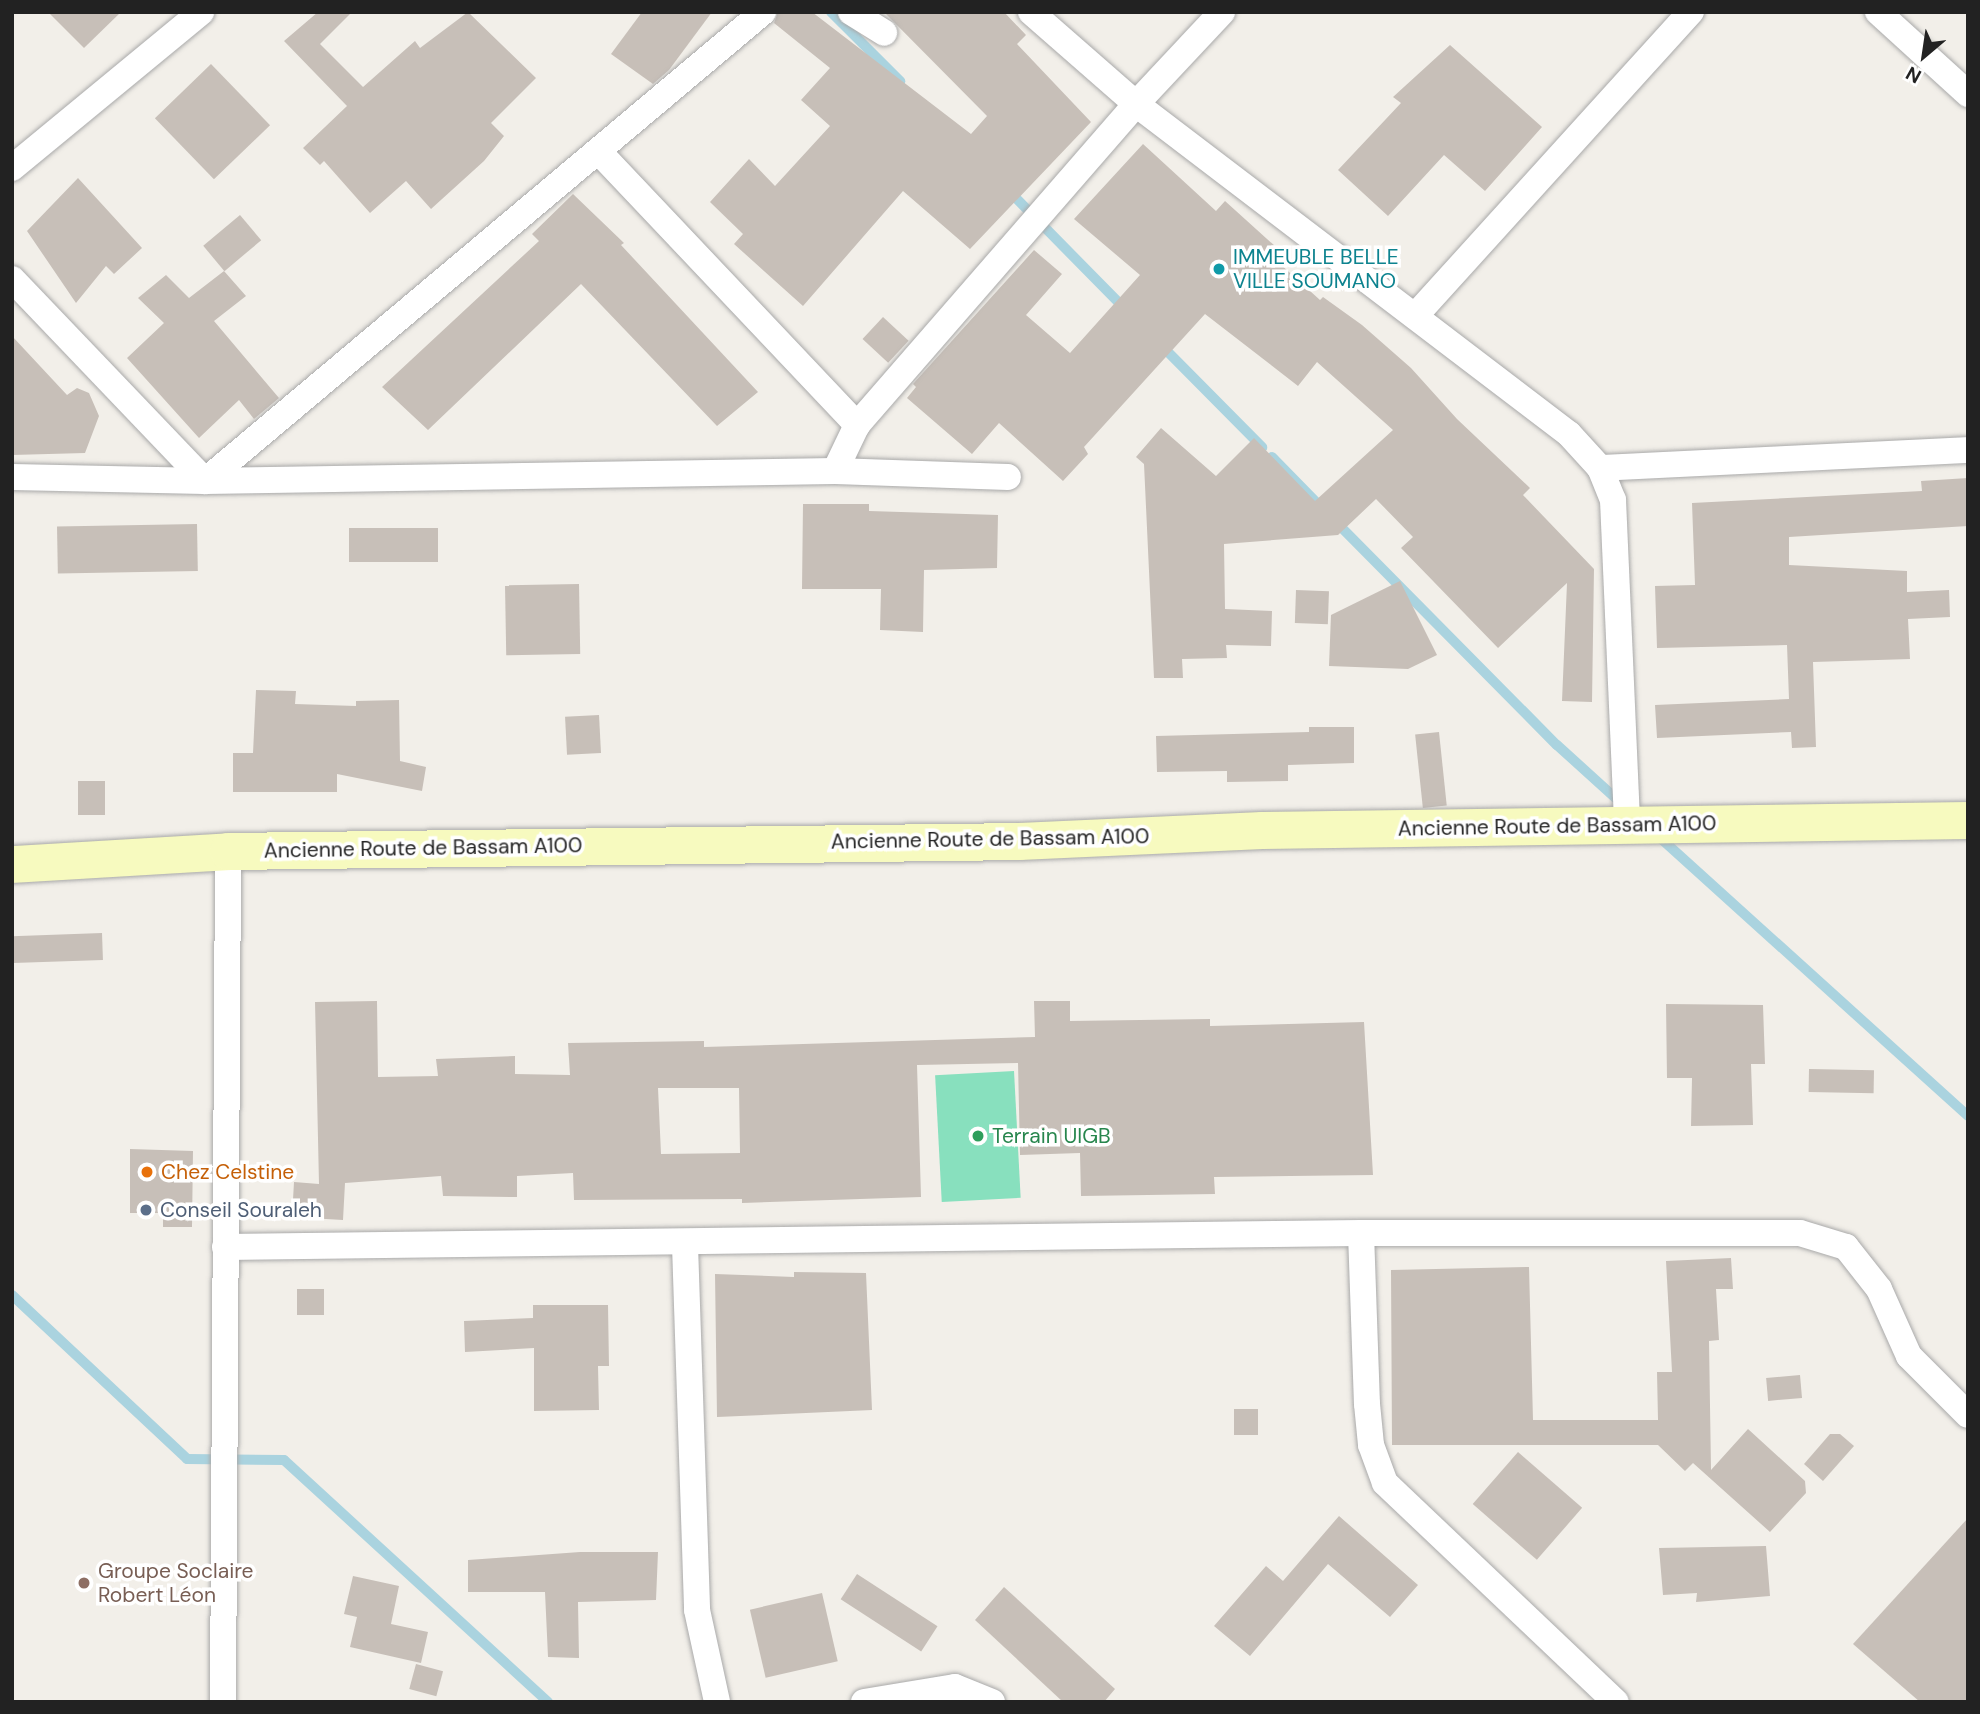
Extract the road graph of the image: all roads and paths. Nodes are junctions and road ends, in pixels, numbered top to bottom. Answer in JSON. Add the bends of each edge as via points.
{"nodes":[{"id":1,"x":201,"y":12,"type":"edge"},
{"id":2,"x":763,"y":12,"type":"edge"},
{"id":3,"x":852,"y":12,"type":"edge"},
{"id":4,"x":1031,"y":12,"type":"edge"},
{"id":5,"x":1222,"y":12,"type":"edge"},
{"id":6,"x":1691,"y":12,"type":"edge"},
{"id":7,"x":1878,"y":12,"type":"edge"},
{"id":8,"x":884,"y":33,"type":"dead end"},
{"id":9,"x":1968,"y":94,"type":"edge"},
{"id":10,"x":1136,"y":104,"type":"junction"},
{"id":11,"x":599,"y":152,"type":"junction"},
{"id":12,"x":12,"y":168,"type":"edge"},
{"id":13,"x":12,"y":279,"type":"edge"},
{"id":14,"x":1415,"y":316,"type":"junction"},
{"id":15,"x":857,"y":425,"type":"junction"},
{"id":16,"x":1968,"y":450,"type":"edge"},
{"id":17,"x":1600,"y":468,"type":"junction"},
{"id":18,"x":835,"y":471,"type":"junction"},
{"id":19,"x":12,"y":477,"type":"edge"},
{"id":20,"x":1008,"y":477,"type":"dead end"},
{"id":21,"x":205,"y":481,"type":"junction"},
{"id":22,"x":1968,"y":820,"type":"edge"},
{"id":23,"x":1627,"y":825,"type":"junction"},
{"id":24,"x":228,"y":851,"type":"junction"},
{"id":25,"x":12,"y":864,"type":"edge"},
{"id":26,"x":1361,"y":1233,"type":"junction"},
{"id":27,"x":684,"y":1245,"type":"junction"},
{"id":28,"x":225,"y":1247,"type":"junction"},
{"id":29,"x":1968,"y":1415,"type":"edge"},
{"id":30,"x":223,"y":1702,"type":"edge"},
{"id":31,"x":717,"y":1702,"type":"edge"},
{"id":32,"x":864,"y":1702,"type":"edge"},
{"id":33,"x":992,"y":1702,"type":"edge"},
{"id":34,"x":1616,"y":1702,"type":"edge"}],
"edges":[{"from":1,"to":12,"type":"street"},
{"from":2,"to":11,"type":"street"},
{"from":3,"to":8,"type":"street"},
{"from":4,"to":10,"type":"street"},
{"from":5,"to":10,"type":"street"},
{"from":6,"to":14,"type":"street"},
{"from":7,"to":9,"type":"street"},
{"from":10,"to":14,"type":"street"},
{"from":10,"to":15,"type":"street"},
{"from":11,"to":15,"type":"street"},
{"from":11,"to":21,"type":"street"},
{"from":13,"to":21,"type":"street"},
{"from":14,"to":17,"type":"street","via":[[1569,434]]},
{"from":15,"to":18,"type":"street"},
{"from":16,"to":17,"type":"street"},
{"from":17,"to":23,"type":"street","via":[[1613,500]]},
{"from":18,"to":20,"type":"street"},
{"from":18,"to":21,"type":"street"},
{"from":19,"to":21,"type":"street"},
{"from":22,"to":23,"type":"main road","name":"Ancienne Route de Bassam A100"},
{"from":23,"to":24,"type":"main road","name":"Ancienne Route de Bassam A100","via":[[1262,830],[1019,841]]},
{"from":24,"to":25,"type":"main road","name":"Ancienne Route de Bassam A100"},
{"from":24,"to":28,"type":"street"},
{"from":26,"to":27,"type":"street"},
{"from":26,"to":29,"type":"street","via":[[1800,1233],[1834,1243],[1846,1247],[1879,1289],[1909,1356]]},
{"from":26,"to":34,"type":"street","via":[[1367,1404],[1371,1445],[1385,1483]]},
{"from":27,"to":28,"type":"street"},
{"from":27,"to":31,"type":"street","via":[[697,1610]]},
{"from":28,"to":30,"type":"street"},
{"from":32,"to":33,"type":"street","via":[[955,1687]]}]}
